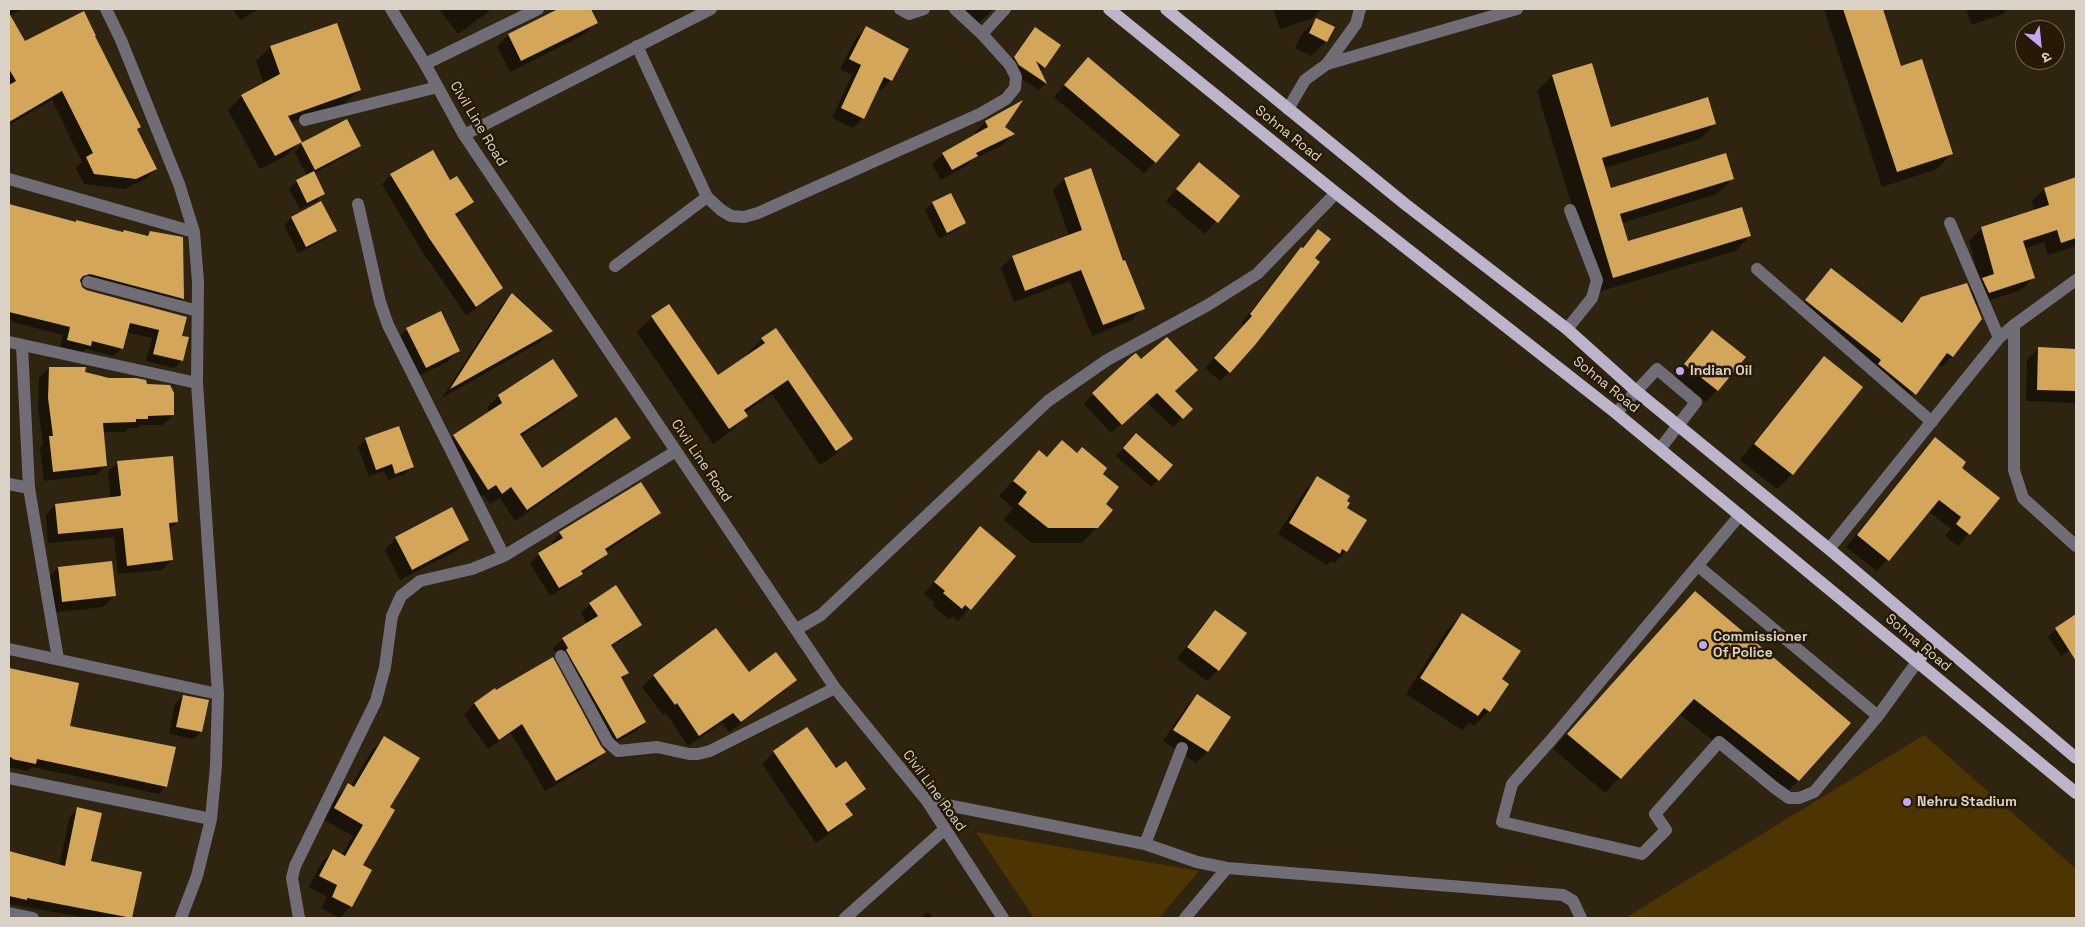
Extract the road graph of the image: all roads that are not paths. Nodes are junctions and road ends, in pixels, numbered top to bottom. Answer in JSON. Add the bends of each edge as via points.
{"nodes":[{"id":1,"x":106,"y":9,"type":"edge"},
{"id":2,"x":391,"y":9,"type":"edge"},
{"id":3,"x":538,"y":9,"type":"edge"},
{"id":4,"x":711,"y":9,"type":"edge"},
{"id":5,"x":900,"y":9,"type":"edge"},
{"id":6,"x":924,"y":9,"type":"edge"},
{"id":7,"x":955,"y":9,"type":"edge"},
{"id":8,"x":1005,"y":9,"type":"edge"},
{"id":9,"x":1109,"y":9,"type":"edge"},
{"id":10,"x":1166,"y":9,"type":"edge"},
{"id":11,"x":1360,"y":9,"type":"edge"},
{"id":12,"x":1517,"y":9,"type":"edge"},
{"id":13,"x":982,"y":34,"type":"junction"},
{"id":14,"x":637,"y":46,"type":"junction"},
{"id":15,"x":425,"y":64,"type":"junction"},
{"id":16,"x":1327,"y":64,"type":"junction"},
{"id":17,"x":438,"y":87,"type":"junction"},
{"id":18,"x":1288,"y":109,"type":"junction"},
{"id":19,"x":305,"y":120,"type":"dead end"},
{"id":20,"x":464,"y":135,"type":"junction"},
{"id":21,"x":9,"y":179,"type":"edge"},
{"id":22,"x":1336,"y":193,"type":"junction"},
{"id":23,"x":707,"y":197,"type":"junction"},
{"id":24,"x":358,"y":204,"type":"dead end"},
{"id":25,"x":1570,"y":210,"type":"dead end"},
{"id":26,"x":1950,"y":223,"type":"dead end"},
{"id":27,"x":194,"y":232,"type":"junction"},
{"id":28,"x":615,"y":266,"type":"dead end"},
{"id":29,"x":1758,"y":270,"type":"dead end"},
{"id":30,"x":2076,"y":280,"type":"edge"},
{"id":31,"x":88,"y":282,"type":"dead end"},
{"id":32,"x":198,"y":311,"type":"junction"},
{"id":33,"x":2014,"y":325,"type":"junction"},
{"id":34,"x":1567,"y":329,"type":"junction"},
{"id":35,"x":1999,"y":338,"type":"junction"},
{"id":36,"x":9,"y":342,"type":"edge"},
{"id":37,"x":22,"y":346,"type":"junction"},
{"id":38,"x":197,"y":383,"type":"junction"},
{"id":39,"x":1636,"y":391,"type":"junction"},
{"id":40,"x":1616,"y":413,"type":"junction"},
{"id":41,"x":1932,"y":422,"type":"junction"},
{"id":42,"x":1679,"y":426,"type":"junction"},
{"id":43,"x":1660,"y":449,"type":"junction"},
{"id":44,"x":676,"y":451,"type":"junction"},
{"id":45,"x":9,"y":484,"type":"edge"},
{"id":46,"x":29,"y":488,"type":"junction"},
{"id":47,"x":1740,"y":515,"type":"junction"},
{"id":48,"x":2076,"y":546,"type":"edge"},
{"id":49,"x":1829,"y":549,"type":"junction"},
{"id":50,"x":504,"y":556,"type":"junction"},
{"id":51,"x":1698,"y":566,"type":"junction"},
{"id":52,"x":797,"y":629,"type":"junction"},
{"id":53,"x":1935,"y":639,"type":"junction"},
{"id":54,"x":9,"y":649,"type":"edge"},
{"id":55,"x":561,"y":656,"type":"dead end"},
{"id":56,"x":58,"y":659,"type":"junction"},
{"id":57,"x":1917,"y":662,"type":"junction"},
{"id":58,"x":835,"y":688,"type":"junction"},
{"id":59,"x":218,"y":694,"type":"junction"},
{"id":60,"x":1878,"y":716,"type":"junction"},
{"id":61,"x":1182,"y":748,"type":"dead end"},
{"id":62,"x":2076,"y":758,"type":"edge"},
{"id":63,"x":9,"y":778,"type":"edge"},
{"id":64,"x":2076,"y":793,"type":"edge"},
{"id":65,"x":927,"y":801,"type":"junction"},
{"id":66,"x":211,"y":819,"type":"junction"},
{"id":67,"x":945,"y":829,"type":"junction"},
{"id":68,"x":1145,"y":844,"type":"junction"},
{"id":69,"x":1227,"y":868,"type":"junction"},
{"id":70,"x":9,"y":913,"type":"edge"},
{"id":71,"x":33,"y":918,"type":"edge"},
{"id":72,"x":181,"y":918,"type":"edge"},
{"id":73,"x":299,"y":918,"type":"edge"},
{"id":74,"x":845,"y":918,"type":"edge"},
{"id":75,"x":1003,"y":918,"type":"edge"},
{"id":76,"x":1185,"y":918,"type":"edge"},
{"id":77,"x":1581,"y":918,"type":"edge"}],
"edges":[{"from":1,"to":27,"type":"street","via":[[122,40],[180,184]]},
{"from":2,"to":15,"type":"street","name":"Civil Line Road"},
{"from":3,"to":15,"type":"street"},
{"from":4,"to":14,"type":"street"},
{"from":5,"to":6,"type":"street","via":[[909,14]]},
{"from":7,"to":13,"type":"street"},
{"from":8,"to":13,"type":"street"},
{"from":9,"to":22,"type":"main road","name":"Sohna Road"},
{"from":10,"to":18,"type":"main road","name":"Sohna Road"},
{"from":11,"to":16,"type":"street","via":[[1356,24]]},
{"from":12,"to":16,"type":"street"},
{"from":13,"to":23,"type":"street","via":[[1016,77],[1015,88],[1006,99],[980,114],[758,213],[731,216]]},
{"from":14,"to":20,"type":"street"},
{"from":14,"to":23,"type":"street"},
{"from":15,"to":17,"type":"street","name":"Civil Line Road"},
{"from":16,"to":18,"type":"street","via":[[1305,80]]},
{"from":17,"to":19,"type":"street"},
{"from":17,"to":20,"type":"street","name":"Civil Line Road"},
{"from":18,"to":34,"type":"main road","name":"Sohna Road","via":[[1404,204]]},
{"from":20,"to":44,"type":"street","name":"Civil Line Road"},
{"from":21,"to":27,"type":"street"},
{"from":22,"to":40,"type":"main road","name":"Sohna Road"},
{"from":22,"to":52,"type":"street","via":[[1257,274],[1208,305],[1107,360],[1048,401],[821,615]]},
{"from":23,"to":28,"type":"street"},
{"from":24,"to":50,"type":"street","via":[[388,325]]},
{"from":25,"to":34,"type":"street","via":[[1597,280],[1592,298]]},
{"from":26,"to":35,"type":"street"},
{"from":27,"to":32,"type":"street"},
{"from":29,"to":41,"type":"street"},
{"from":30,"to":33,"type":"street"},
{"from":31,"to":32,"type":"street"},
{"from":32,"to":38,"type":"street"},
{"from":33,"to":35,"type":"street"},
{"from":33,"to":48,"type":"street","via":[[2014,470],[2023,498]]},
{"from":34,"to":39,"type":"main road","name":"Sohna Road"},
{"from":35,"to":41,"type":"street"},
{"from":36,"to":37,"type":"street"},
{"from":37,"to":38,"type":"street"},
{"from":37,"to":46,"type":"street"},
{"from":38,"to":59,"type":"street"},
{"from":39,"to":40,"type":"street"},
{"from":39,"to":42,"type":"main road","name":"Sohna Road"},
{"from":39,"to":42,"type":"street","via":[[1657,369],[1696,402]]},
{"from":40,"to":43,"type":"main road","name":"Sohna Road"},
{"from":41,"to":49,"type":"street"},
{"from":42,"to":43,"type":"street"},
{"from":42,"to":49,"type":"main road","name":"Sohna Road"},
{"from":43,"to":47,"type":"main road","name":"Sohna Road"},
{"from":44,"to":50,"type":"street"},
{"from":44,"to":52,"type":"street","name":"Civil Line Road"},
{"from":45,"to":46,"type":"street"},
{"from":46,"to":56,"type":"street"},
{"from":47,"to":51,"type":"street"},
{"from":47,"to":57,"type":"main road","name":"Sohna Road"},
{"from":49,"to":53,"type":"main road","name":"Sohna Road"},
{"from":50,"to":73,"type":"street","via":[[472,569],[420,581],[401,596],[392,616],[385,668],[376,701],[294,866],[292,878]]},
{"from":51,"to":60,"type":"street"},
{"from":51,"to":60,"type":"street","via":[[1512,784],[1502,822],[1642,854],[1666,830],[1655,814],[1719,742],[1789,798],[1799,798],[1814,792]]},
{"from":52,"to":58,"type":"street","name":"Civil Line Road"},
{"from":53,"to":57,"type":"main road"},
{"from":53,"to":62,"type":"main road","name":"Sohna Road"},
{"from":54,"to":56,"type":"street"},
{"from":55,"to":58,"type":"street","via":[[608,742],[618,752],[657,747],[688,754],[710,751]]},
{"from":56,"to":59,"type":"street"},
{"from":57,"to":60,"type":"street"},
{"from":57,"to":64,"type":"main road","name":"Sohna Road"},
{"from":58,"to":65,"type":"street","name":"Civil Line Road"},
{"from":59,"to":66,"type":"street"},
{"from":61,"to":68,"type":"street"},
{"from":63,"to":66,"type":"street"},
{"from":65,"to":67,"type":"street","name":"Civil Line Road"},
{"from":65,"to":68,"type":"street"},
{"from":66,"to":72,"type":"street","via":[[197,876]]},
{"from":67,"to":74,"type":"street"},
{"from":67,"to":75,"type":"street","name":"Civil Line Road"},
{"from":68,"to":69,"type":"street"},
{"from":69,"to":76,"type":"street"},
{"from":69,"to":77,"type":"street","via":[[1563,895],[1573,901]]},
{"from":70,"to":71,"type":"street"}]}
